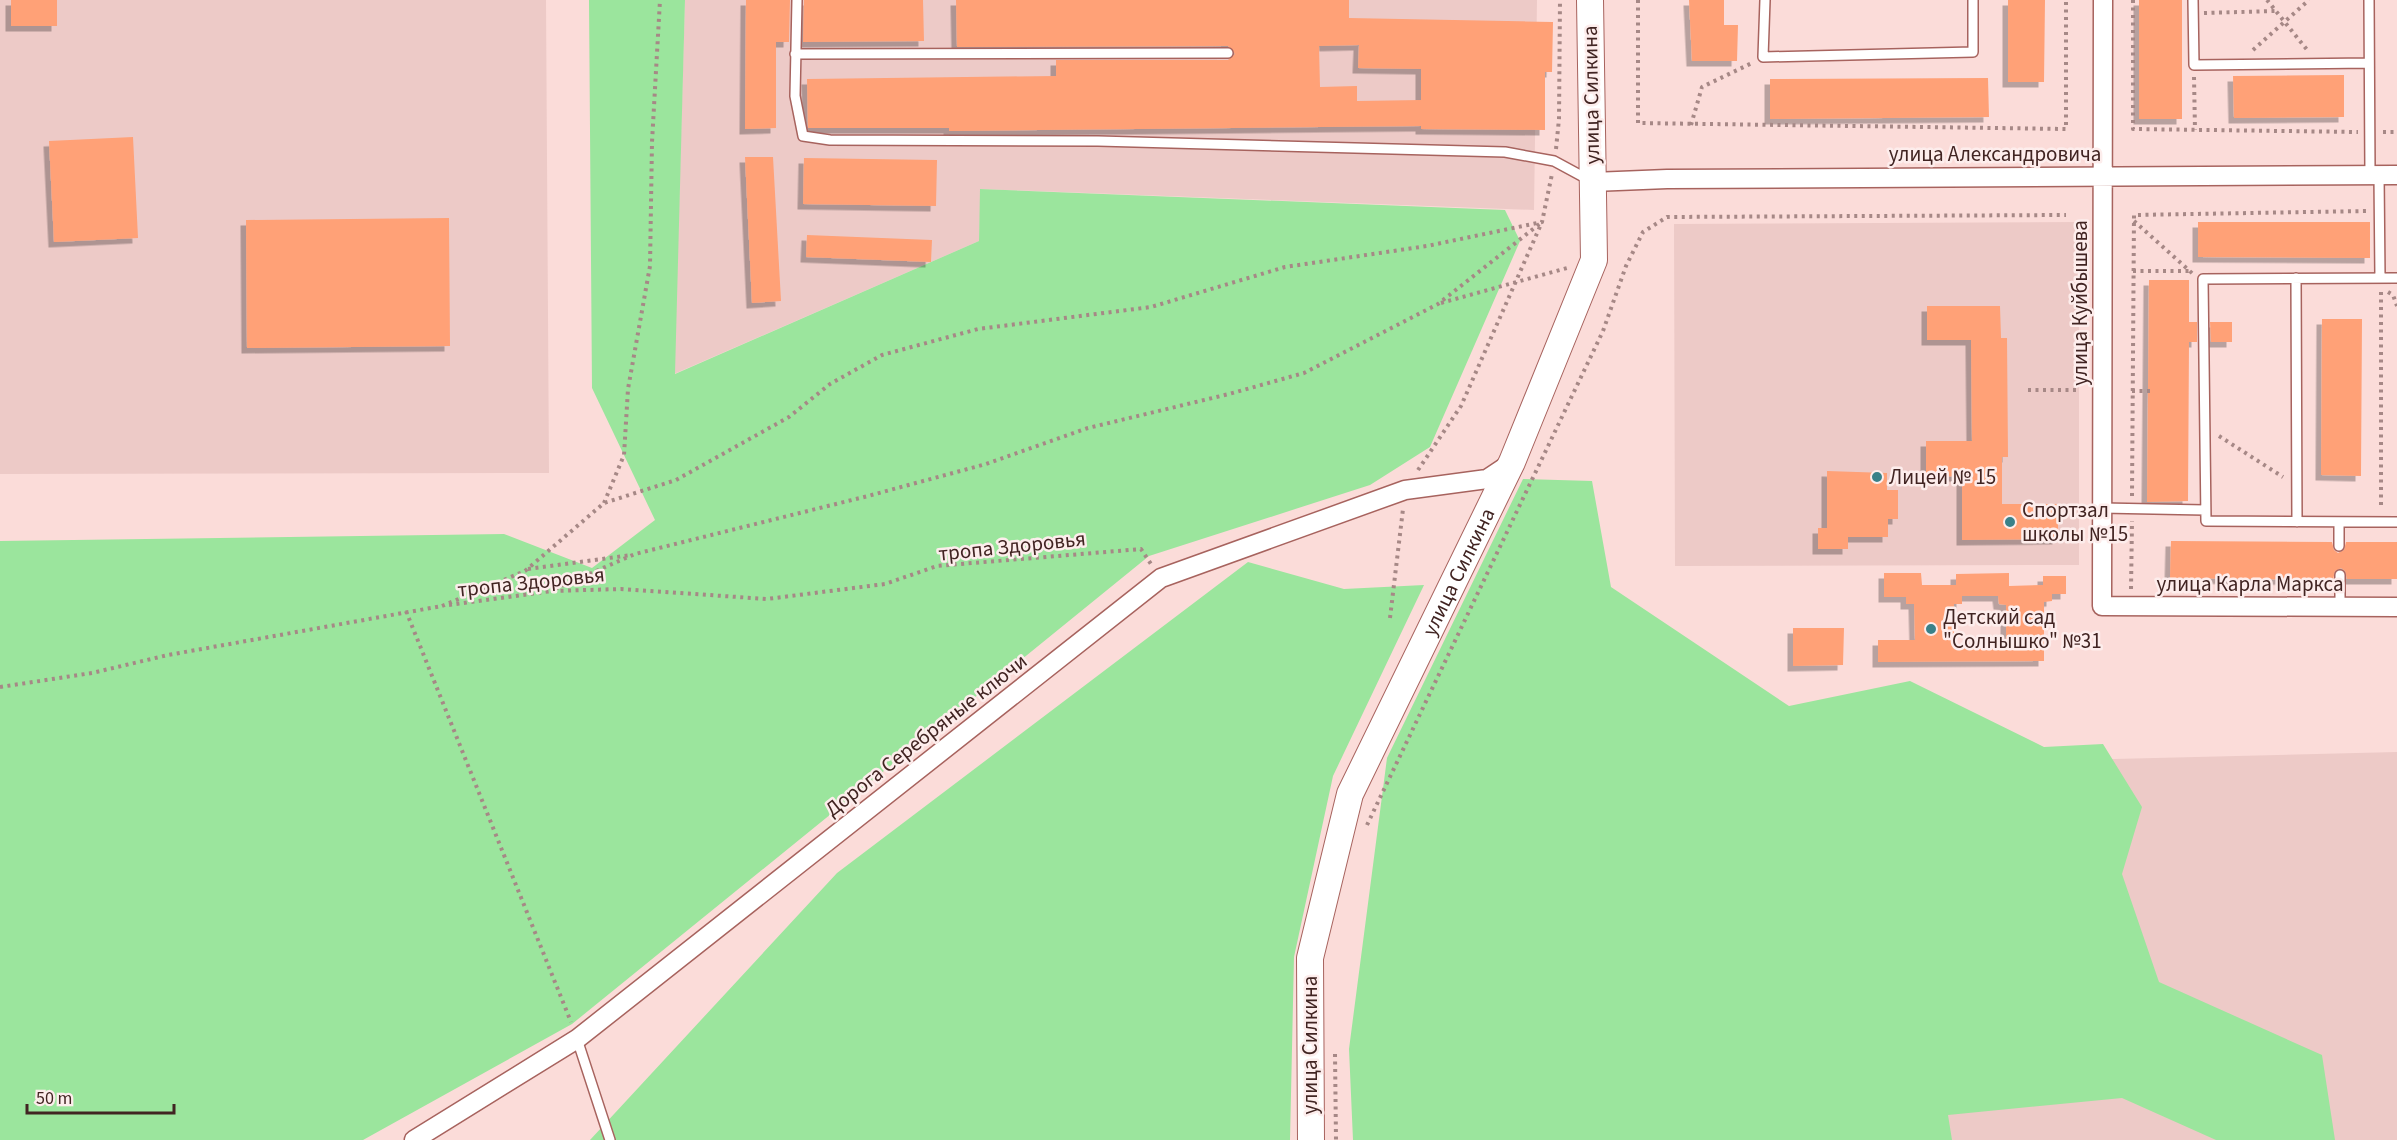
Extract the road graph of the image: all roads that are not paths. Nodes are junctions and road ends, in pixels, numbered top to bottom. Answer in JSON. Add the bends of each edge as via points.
{"nodes":[{"id":1,"x":797,"y":0,"type":"edge"},
{"id":2,"x":1590,"y":0,"type":"edge"},
{"id":3,"x":1765,"y":0,"type":"edge"},
{"id":4,"x":1973,"y":0,"type":"edge"},
{"id":5,"x":2103,"y":0,"type":"edge"},
{"id":6,"x":2193,"y":0,"type":"edge"},
{"id":7,"x":2369,"y":0,"type":"edge"},
{"id":8,"x":1228,"y":53,"type":"dead end"},
{"id":9,"x":795,"y":54,"type":"junction"},
{"id":10,"x":2369,"y":63,"type":"junction"},
{"id":11,"x":2374,"y":175,"type":"junction"},
{"id":12,"x":2397,"y":175,"type":"edge"},
{"id":13,"x":2102,"y":176,"type":"junction"},
{"id":14,"x":1593,"y":182,"type":"junction"},
{"id":15,"x":2380,"y":278,"type":"junction"},
{"id":16,"x":2397,"y":278,"type":"edge"},
{"id":17,"x":2296,"y":279,"type":"junction"},
{"id":18,"x":1512,"y":462,"type":"junction"},
{"id":19,"x":2102,"y":508,"type":"junction"},
{"id":20,"x":2205,"y":510,"type":"junction"},
{"id":21,"x":2297,"y":522,"type":"junction"},
{"id":22,"x":2339,"y":522,"type":"junction"},
{"id":23,"x":2397,"y":522,"type":"edge"},
{"id":24,"x":2339,"y":546,"type":"dead end"},
{"id":25,"x":2340,"y":575,"type":"dead end"},
{"id":26,"x":2102,"y":606,"type":"joint"},
{"id":27,"x":2340,"y":607,"type":"junction"},
{"id":28,"x":2397,"y":607,"type":"edge"},
{"id":29,"x":578,"y":1039,"type":"junction"},
{"id":30,"x":414,"y":1140,"type":"edge"},
{"id":31,"x":610,"y":1140,"type":"edge"},
{"id":32,"x":1311,"y":1140,"type":"edge"}],
"edges":[{"from":1,"to":9,"type":"lane"},
{"from":2,"to":14,"type":"main road","name":"улица Силкина"},
{"from":3,"to":4,"type":"lane","via":[[1763,57],[1973,52]]},
{"from":5,"to":13,"type":"street","name":"улица Куйбышева"},
{"from":6,"to":10,"type":"lane","via":[[2194,64]]},
{"from":7,"to":10,"type":"lane"},
{"from":8,"to":9,"type":"lane"},
{"from":9,"to":14,"type":"lane","via":[[795,96],[803,135],[830,140],[1098,141],[1504,152],[1554,161]]},
{"from":10,"to":11,"type":"lane"},
{"from":11,"to":12,"type":"street","name":"улица Александровича"},
{"from":11,"to":13,"type":"street","name":"улица Александровича"},
{"from":11,"to":15,"type":"lane"},
{"from":13,"to":14,"type":"street","name":"улица Александровича"},
{"from":13,"to":19,"type":"street","name":"улица Куйбышева"},
{"from":14,"to":18,"type":"main road","name":"улица Силкина","via":[[1594,260]]},
{"from":15,"to":16,"type":"lane"},
{"from":15,"to":17,"type":"lane"},
{"from":17,"to":20,"type":"lane","via":[[2203,279]]},
{"from":17,"to":21,"type":"lane"},
{"from":18,"to":29,"type":"street","name":"Дорога Серебряные ключи","via":[[1486,479],[1405,490],[1161,578]]},
{"from":18,"to":32,"type":"main road","name":"улица Силкина","via":[[1350,794],[1310,958]]},
{"from":19,"to":20,"type":"lane"},
{"from":19,"to":26,"type":"street","name":"улица Куйбышева"},
{"from":20,"to":21,"type":"lane","via":[[2206,521]]},
{"from":21,"to":22,"type":"lane"},
{"from":22,"to":23,"type":"lane"},
{"from":22,"to":24,"type":"lane"},
{"from":25,"to":27,"type":"lane"},
{"from":26,"to":27,"type":"street","name":"улица Карла Маркса"},
{"from":27,"to":28,"type":"street","name":"улица Карла Маркса"},
{"from":29,"to":30,"type":"street","name":"Дорога Серебряные ключи"},
{"from":29,"to":31,"type":"lane"}]}
